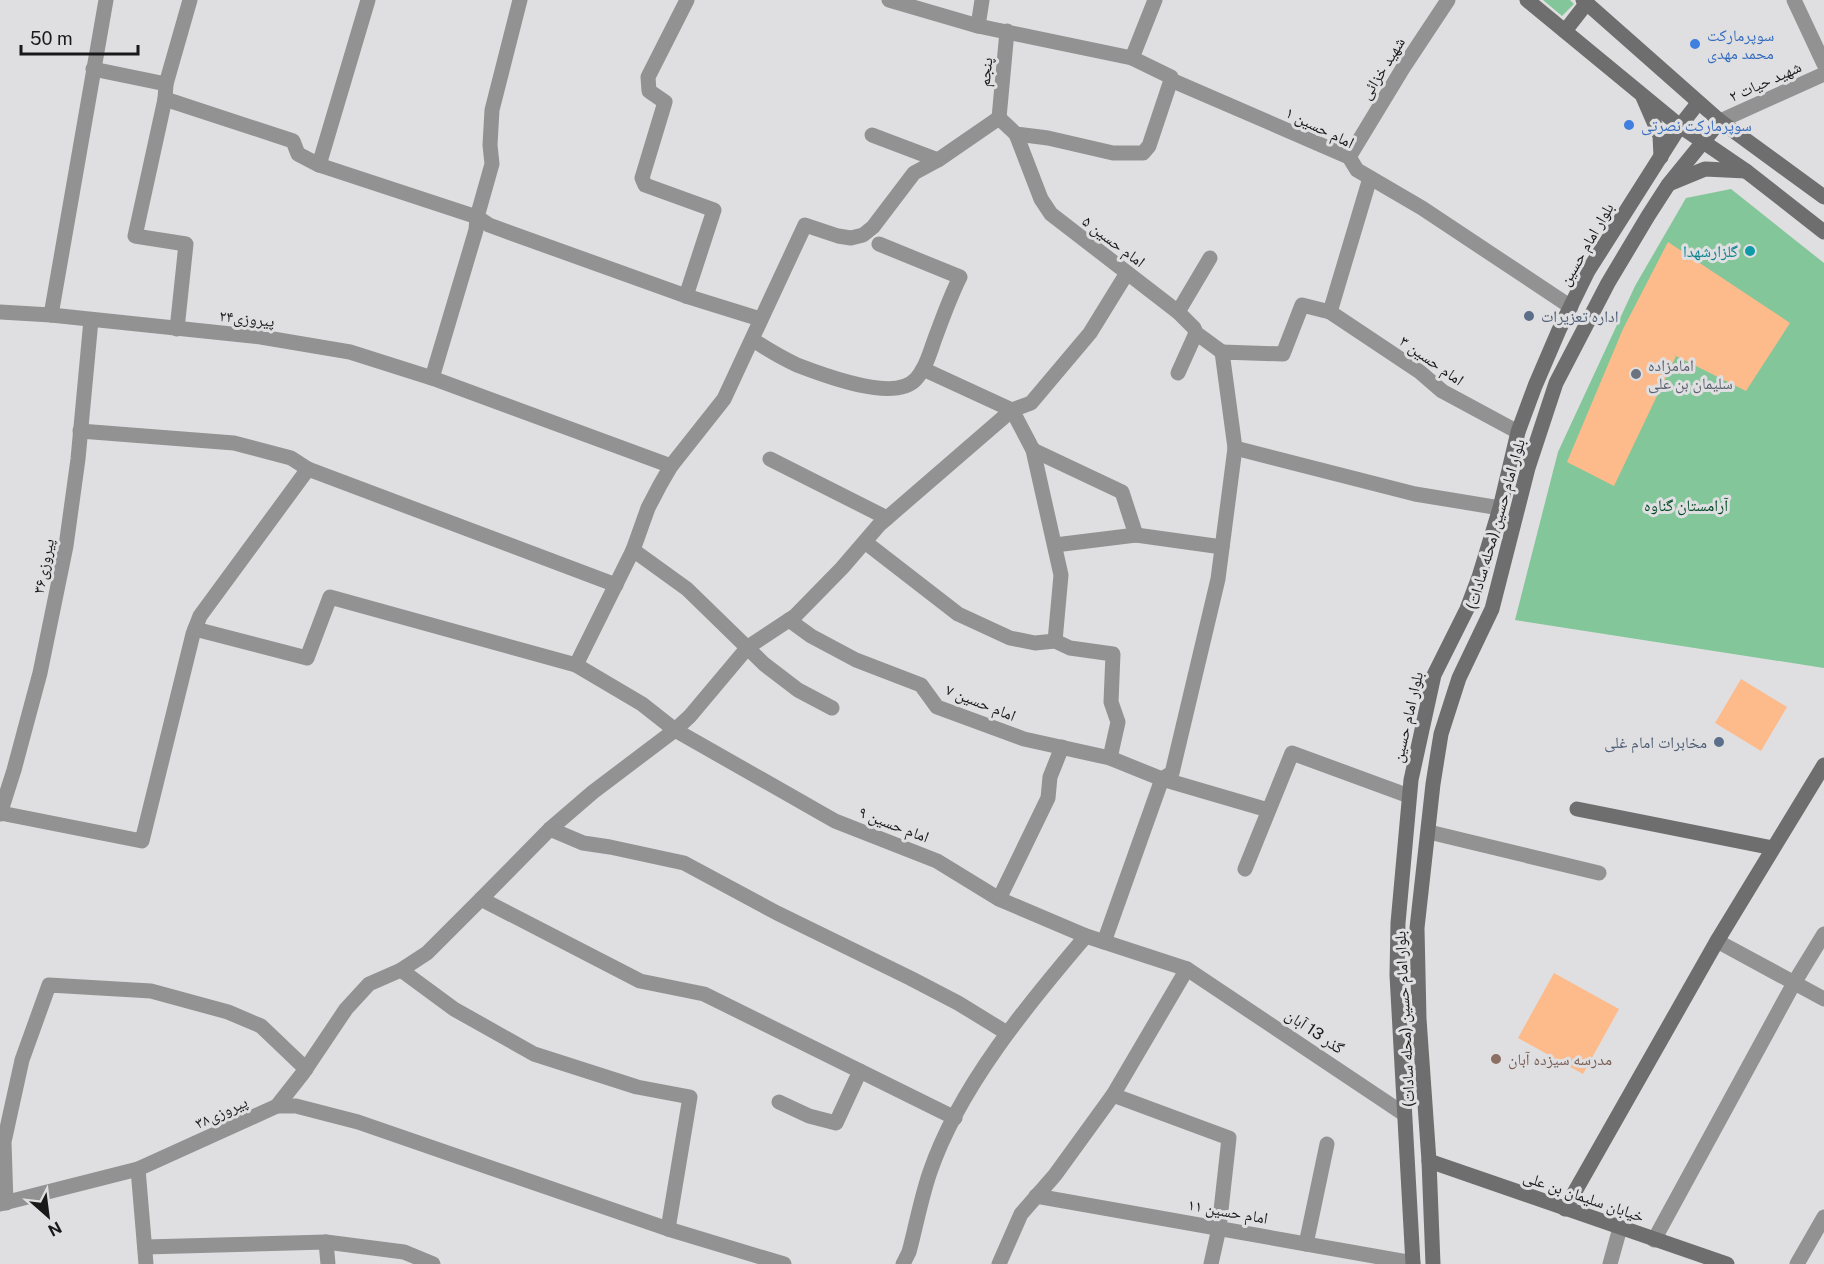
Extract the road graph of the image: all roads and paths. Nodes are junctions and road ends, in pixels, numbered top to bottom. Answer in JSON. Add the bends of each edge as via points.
{"nodes":[{"id":1,"x":106,"y":0,"type":"edge"},
{"id":2,"x":190,"y":0,"type":"edge"},
{"id":3,"x":368,"y":0,"type":"edge"},
{"id":4,"x":520,"y":0,"type":"edge"},
{"id":5,"x":687,"y":0,"type":"edge"},
{"id":6,"x":889,"y":0,"type":"edge"},
{"id":7,"x":982,"y":0,"type":"edge"},
{"id":8,"x":1155,"y":0,"type":"edge"},
{"id":9,"x":1448,"y":0,"type":"edge"},
{"id":10,"x":1527,"y":0,"type":"edge"},
{"id":11,"x":1794,"y":0,"type":"edge"},
{"id":12,"x":1585,"y":2,"type":"edge"},
{"id":13,"x":978,"y":26,"type":"junction"},
{"id":14,"x":1007,"y":31,"type":"junction"},
{"id":15,"x":1565,"y":31,"type":"junction"},
{"id":16,"x":1132,"y":58,"type":"junction"},
{"id":17,"x":1824,"y":64,"type":"edge"},
{"id":18,"x":93,"y":69,"type":"junction"},
{"id":19,"x":1824,"y":74,"type":"edge"},
{"id":20,"x":1171,"y":80,"type":"junction"},
{"id":21,"x":166,"y":91,"type":"junction"},
{"id":22,"x":1642,"y":95,"type":"junction"},
{"id":23,"x":1698,"y":103,"type":"junction"},
{"id":24,"x":999,"y":118,"type":"junction"},
{"id":25,"x":1720,"y":122,"type":"junction"},
{"id":26,"x":1680,"y":126,"type":"junction"},
{"id":27,"x":1016,"y":134,"type":"junction"},
{"id":28,"x":872,"y":135,"type":"dead end"},
{"id":29,"x":1704,"y":142,"type":"junction"},
{"id":30,"x":1349,"y":157,"type":"junction"},
{"id":31,"x":1661,"y":157,"type":"junction"},
{"id":32,"x":938,"y":159,"type":"junction"},
{"id":33,"x":319,"y":165,"type":"junction"},
{"id":34,"x":1746,"y":171,"type":"junction"},
{"id":35,"x":1370,"y":178,"type":"junction"},
{"id":36,"x":1668,"y":185,"type":"junction"},
{"id":37,"x":1824,"y":197,"type":"edge"},
{"id":38,"x":477,"y":217,"type":"junction"},
{"id":39,"x":1824,"y":232,"type":"edge"},
{"id":40,"x":879,"y":244,"type":"dead end"},
{"id":41,"x":1210,"y":258,"type":"dead end"},
{"id":42,"x":1127,"y":273,"type":"junction"},
{"id":43,"x":686,"y":296,"type":"junction"},
{"id":44,"x":1571,"y":306,"type":"junction"},
{"id":45,"x":0,"y":312,"type":"edge"},
{"id":46,"x":1178,"y":312,"type":"junction"},
{"id":47,"x":1330,"y":312,"type":"junction"},
{"id":48,"x":51,"y":315,"type":"junction"},
{"id":49,"x":91,"y":320,"type":"junction"},
{"id":50,"x":760,"y":320,"type":"junction"},
{"id":51,"x":177,"y":328,"type":"junction"},
{"id":52,"x":1196,"y":333,"type":"junction"},
{"id":53,"x":753,"y":340,"type":"junction"},
{"id":54,"x":1222,"y":352,"type":"junction"},
{"id":55,"x":923,"y":369,"type":"junction"},
{"id":56,"x":1178,"y":373,"type":"dead end"},
{"id":57,"x":432,"y":378,"type":"junction"},
{"id":58,"x":1012,"y":410,"type":"junction"},
{"id":59,"x":80,"y":430,"type":"junction"},
{"id":60,"x":1518,"y":432,"type":"junction"},
{"id":61,"x":1235,"y":448,"type":"junction"},
{"id":62,"x":1033,"y":450,"type":"junction"},
{"id":63,"x":770,"y":459,"type":"dead end"},
{"id":64,"x":671,"y":466,"type":"junction"},
{"id":65,"x":308,"y":469,"type":"junction"},
{"id":66,"x":1500,"y":508,"type":"junction"},
{"id":67,"x":887,"y":518,"type":"junction"},
{"id":68,"x":1137,"y":535,"type":"junction"},
{"id":69,"x":865,"y":542,"type":"junction"},
{"id":70,"x":1055,"y":545,"type":"junction"},
{"id":71,"x":1222,"y":547,"type":"junction"},
{"id":72,"x":633,"y":550,"type":"junction"},
{"id":73,"x":616,"y":585,"type":"junction"},
{"id":74,"x":789,"y":620,"type":"junction"},
{"id":75,"x":195,"y":629,"type":"junction"},
{"id":76,"x":1055,"y":641,"type":"junction"},
{"id":77,"x":748,"y":647,"type":"junction"},
{"id":78,"x":576,"y":665,"type":"junction"},
{"id":79,"x":832,"y":708,"type":"dead end"},
{"id":80,"x":675,"y":730,"type":"junction"},
{"id":81,"x":1062,"y":747,"type":"junction"},
{"id":82,"x":1110,"y":758,"type":"junction"},
{"id":83,"x":1824,"y":765,"type":"edge"},
{"id":84,"x":1162,"y":779,"type":"junction"},
{"id":85,"x":1409,"y":795,"type":"junction"},
{"id":86,"x":1577,"y":809,"type":"dead end"},
{"id":87,"x":1268,"y":810,"type":"junction"},
{"id":88,"x":0,"y":813,"type":"edge"},
{"id":89,"x":550,"y":829,"type":"junction"},
{"id":90,"x":1429,"y":832,"type":"junction"},
{"id":91,"x":1773,"y":848,"type":"junction"},
{"id":92,"x":1245,"y":869,"type":"dead end"},
{"id":93,"x":1599,"y":873,"type":"dead end"},
{"id":94,"x":481,"y":899,"type":"junction"},
{"id":95,"x":999,"y":899,"type":"junction"},
{"id":96,"x":1824,"y":934,"type":"edge"},
{"id":97,"x":1086,"y":936,"type":"junction"},
{"id":98,"x":1717,"y":940,"type":"junction"},
{"id":99,"x":1104,"y":942,"type":"junction"},
{"id":100,"x":1187,"y":969,"type":"junction"},
{"id":101,"x":401,"y":970,"type":"junction"},
{"id":102,"x":1794,"y":983,"type":"junction"},
{"id":103,"x":1824,"y":999,"type":"edge"},
{"id":104,"x":1007,"y":1033,"type":"junction"},
{"id":105,"x":306,"y":1069,"type":"junction"},
{"id":106,"x":860,"y":1071,"type":"junction"},
{"id":107,"x":1113,"y":1095,"type":"junction"},
{"id":108,"x":779,"y":1102,"type":"dead end"},
{"id":109,"x":277,"y":1106,"type":"junction"},
{"id":110,"x":1404,"y":1114,"type":"junction"},
{"id":111,"x":955,"y":1118,"type":"junction"},
{"id":112,"x":1327,"y":1144,"type":"dead end"},
{"id":113,"x":1429,"y":1161,"type":"junction"},
{"id":114,"x":138,"y":1169,"type":"junction"},
{"id":115,"x":1036,"y":1196,"type":"junction"},
{"id":116,"x":3,"y":1204,"type":"edge"},
{"id":117,"x":1565,"y":1209,"type":"junction"},
{"id":118,"x":1824,"y":1217,"type":"edge"},
{"id":119,"x":1219,"y":1228,"type":"junction"},
{"id":120,"x":1620,"y":1228,"type":"junction"},
{"id":121,"x":668,"y":1229,"type":"junction"},
{"id":122,"x":1654,"y":1240,"type":"junction"},
{"id":123,"x":326,"y":1242,"type":"junction"},
{"id":124,"x":1306,"y":1244,"type":"junction"},
{"id":125,"x":145,"y":1247,"type":"junction"},
{"id":126,"x":775,"y":1263,"type":"edge"},
{"id":127,"x":1413,"y":1263,"type":"edge"},
{"id":128,"x":146,"y":1264,"type":"edge"},
{"id":129,"x":328,"y":1264,"type":"edge"},
{"id":130,"x":433,"y":1264,"type":"edge"},
{"id":131,"x":903,"y":1264,"type":"edge"},
{"id":132,"x":999,"y":1264,"type":"edge"},
{"id":133,"x":1211,"y":1264,"type":"edge"},
{"id":134,"x":1433,"y":1264,"type":"edge"},
{"id":135,"x":1610,"y":1264,"type":"edge"},
{"id":136,"x":1727,"y":1264,"type":"edge"},
{"id":137,"x":1797,"y":1264,"type":"edge"}],
"edges":[{"from":1,"to":18,"type":"street"},
{"from":2,"to":21,"type":"street"},
{"from":3,"to":33,"type":"street"},
{"from":4,"to":38,"type":"street","via":[[492,110],[492,164]]},
{"from":5,"to":43,"type":"street","via":[[648,77],[649,91],[665,102],[642,178],[645,185],[714,210]]},
{"from":6,"to":13,"type":"street","name":"امام حسین ۱"},
{"from":7,"to":13,"type":"street"},
{"from":8,"to":16,"type":"street"},
{"from":9,"to":30,"type":"street","name":"شهید خزائی"},
{"from":10,"to":15,"type":"street"},
{"from":11,"to":17,"type":"street"},
{"from":12,"to":15,"type":"street"},
{"from":12,"to":23,"type":"street"},
{"from":13,"to":14,"type":"street","name":"امام حسین ۱"},
{"from":14,"to":16,"type":"street","name":"امام حسین ۱"},
{"from":14,"to":24,"type":"street","name":"پنجم"},
{"from":15,"to":22,"type":"street"},
{"from":16,"to":20,"type":"street","name":"امام حسین ۱"},
{"from":18,"to":21,"type":"street"},
{"from":18,"to":48,"type":"street"},
{"from":19,"to":25,"type":"street","name":"شهید حیات ۲"},
{"from":20,"to":27,"type":"street","via":[[1149,146],[1143,153],[1113,153]]},
{"from":20,"to":30,"type":"street","name":"امام حسین ۱"},
{"from":21,"to":33,"type":"street","via":[[293,141],[298,154]]},
{"from":21,"to":51,"type":"street","via":[[135,236],[186,244]]},
{"from":22,"to":26,"type":"street"},
{"from":22,"to":31,"type":"street","via":[[1660,136]]},
{"from":23,"to":25,"type":"street"},
{"from":23,"to":26,"type":"street","name":"بلوار امام حسین"},
{"from":24,"to":27,"type":"street"},
{"from":24,"to":32,"type":"street"},
{"from":25,"to":29,"type":"street","name":"بلوار امام حسین (محله سادات)"},
{"from":25,"to":37,"type":"street"},
{"from":26,"to":29,"type":"street"},
{"from":26,"to":31,"type":"street","name":"بلوار امام حسین"},
{"from":27,"to":42,"type":"street","name":"امام حسین ۵","via":[[1041,199],[1051,214]]},
{"from":28,"to":32,"type":"street"},
{"from":29,"to":34,"type":"street"},
{"from":29,"to":36,"type":"street","name":"بلوار امام حسین (محله سادات)"},
{"from":30,"to":35,"type":"street","name":"امام حسین ۱","via":[[1357,170]]},
{"from":31,"to":44,"type":"street","name":"بلوار امام حسین","via":[[1588,271]]},
{"from":32,"to":50,"type":"street","via":[[914,173],[863,235],[838,236],[806,225]]},
{"from":33,"to":38,"type":"street"},
{"from":34,"to":36,"type":"street","via":[[1705,169]]},
{"from":34,"to":39,"type":"street"},
{"from":35,"to":44,"type":"street","name":"امام حسین ۱"},
{"from":35,"to":47,"type":"street"},
{"from":36,"to":90,"type":"street","name":"بلوار امام حسین (محله سادات)","via":[[1608,283],[1556,383],[1528,468],[1492,609],[1460,678],[1442,734]]},
{"from":38,"to":43,"type":"street","via":[[489,225]]},
{"from":38,"to":57,"type":"street"},
{"from":40,"to":55,"type":"street","via":[[960,277]]},
{"from":41,"to":46,"type":"street"},
{"from":42,"to":46,"type":"street","name":"امام حسین ۵"},
{"from":42,"to":58,"type":"street","name":"پیروزی۳۸","via":[[1090,333],[1031,403]]},
{"from":43,"to":50,"type":"street"},
{"from":44,"to":60,"type":"street","name":"بلوار امام حسین"},
{"from":45,"to":48,"type":"street","name":"پیروزی۲۴"},
{"from":46,"to":52,"type":"street","name":"امام حسین ۵"},
{"from":47,"to":54,"type":"street","via":[[1302,305],[1283,354]]},
{"from":47,"to":60,"type":"street","name":"امام حسین ۳","via":[[1420,372],[1442,392]]},
{"from":48,"to":49,"type":"street","name":"پیروزی۲۴"},
{"from":49,"to":51,"type":"street","name":"پیروزی۲۴"},
{"from":49,"to":59,"type":"street","name":"پیروزی۳۶"},
{"from":50,"to":53,"type":"street"},
{"from":51,"to":57,"type":"street","name":"پیروزی۲۴","via":[[340,350]]},
{"from":52,"to":54,"type":"street","name":"امام حسین ۵"},
{"from":52,"to":56,"type":"street"},
{"from":53,"to":55,"type":"street","via":[[795,364],[866,386],[907,386]]},
{"from":53,"to":64,"type":"street","via":[[724,399]]},
{"from":54,"to":61,"type":"street"},
{"from":55,"to":58,"type":"street"},
{"from":57,"to":64,"type":"street","name":"پیروزی۲۴"},
{"from":58,"to":62,"type":"street"},
{"from":58,"to":67,"type":"street","name":"پیروزی۳۸"},
{"from":59,"to":65,"type":"street","via":[[234,443],[291,458]]},
{"from":59,"to":88,"type":"street","name":"پیروزی۳۶","via":[[66,546],[40,673]]},
{"from":60,"to":66,"type":"street","name":"بلوار امام حسین"},
{"from":61,"to":66,"type":"street","via":[[1415,494]]},
{"from":61,"to":71,"type":"street"},
{"from":62,"to":68,"type":"street","via":[[1122,492]]},
{"from":62,"to":70,"type":"street"},
{"from":63,"to":67,"type":"street"},
{"from":64,"to":72,"type":"street","via":[[648,508]]},
{"from":65,"to":73,"type":"street"},
{"from":65,"to":75,"type":"street","via":[[200,616]]},
{"from":66,"to":85,"type":"street","name":"بلوار امام حسین","via":[[1467,609],[1434,675]]},
{"from":67,"to":69,"type":"street","name":"پیروزی۳۸"},
{"from":68,"to":70,"type":"street"},
{"from":68,"to":71,"type":"street"},
{"from":69,"to":74,"type":"street","name":"پیروزی۳۸"},
{"from":69,"to":76,"type":"street","via":[[958,614],[1010,638],[1035,643]]},
{"from":70,"to":76,"type":"street","via":[[1061,575]]},
{"from":71,"to":84,"type":"street","via":[[1173,773]]},
{"from":72,"to":73,"type":"street"},
{"from":72,"to":77,"type":"street","via":[[687,589]]},
{"from":73,"to":78,"type":"street"},
{"from":74,"to":77,"type":"street","name":"پیروزی۳۸"},
{"from":74,"to":81,"type":"street","name":"امام حسین ۷","via":[[856,660],[921,685],[937,707],[1024,739]]},
{"from":75,"to":78,"type":"street","name":"امام حسین ۹","via":[[307,658],[330,597]]},
{"from":75,"to":88,"type":"street","via":[[142,841]]},
{"from":76,"to":82,"type":"street","via":[[1070,648],[1113,654],[1111,702],[1118,722]]},
{"from":77,"to":79,"type":"street","via":[[798,690]]},
{"from":77,"to":80,"type":"street","name":"پیروزی۳۸"},
{"from":78,"to":80,"type":"street","name":"امام حسین ۹","via":[[642,704]]},
{"from":80,"to":89,"type":"street","name":"پیروزی۳۸"},
{"from":80,"to":95,"type":"street","name":"امام حسین ۹","via":[[836,821],[937,861]]},
{"from":81,"to":82,"type":"street","name":"امام حسین ۷"},
{"from":81,"to":95,"type":"street","via":[[1050,777],[1048,798]]},
{"from":82,"to":84,"type":"street","name":"امام حسین ۷"},
{"from":83,"to":91,"type":"street"},
{"from":84,"to":87,"type":"street","name":"امام حسین ۷"},
{"from":84,"to":99,"type":"street"},
{"from":85,"to":87,"type":"street","via":[[1292,753]]},
{"from":85,"to":110,"type":"street","name":"بلوار امام حسین","via":[[1397,954]]},
{"from":86,"to":91,"type":"street"},
{"from":87,"to":92,"type":"street"},
{"from":89,"to":94,"type":"street","name":"پیروزی۳۸"},
{"from":89,"to":104,"type":"street","via":[[583,843],[684,863],[958,1003]]},
{"from":90,"to":93,"type":"street"},
{"from":90,"to":113,"type":"street","name":"بلوار امام حسین (محله سادات)","via":[[1417,928]]},
{"from":91,"to":98,"type":"street"},
{"from":94,"to":101,"type":"street","name":"پیروزی۳۸","via":[[427,953]]},
{"from":94,"to":106,"type":"street","via":[[640,981],[704,994]]},
{"from":95,"to":97,"type":"street","name":"امام حسین ۹"},
{"from":96,"to":102,"type":"street"},
{"from":97,"to":99,"type":"street","name":"امام حسین ۹"},
{"from":97,"to":104,"type":"street"},
{"from":98,"to":102,"type":"street"},
{"from":98,"to":117,"type":"street"},
{"from":99,"to":100,"type":"street","name":"امام حسین ۹"},
{"from":100,"to":107,"type":"street"},
{"from":100,"to":110,"type":"street","name":"گذر 13 آبان"},
{"from":101,"to":105,"type":"street","name":"پیروزی۳۸","via":[[369,984],[346,1009]]},
{"from":101,"to":121,"type":"street","via":[[454,1009],[534,1054],[637,1087],[690,1097]]},
{"from":102,"to":103,"type":"street"},
{"from":102,"to":122,"type":"street"},
{"from":104,"to":111,"type":"street"},
{"from":105,"to":109,"type":"street","name":"پیروزی۳۸"},
{"from":105,"to":116,"type":"street","via":[[261,1026],[228,1012],[152,991],[49,985],[22,1060],[4,1142]]},
{"from":106,"to":108,"type":"street","via":[[836,1124]]},
{"from":106,"to":111,"type":"street"},
{"from":107,"to":115,"type":"street"},
{"from":107,"to":119,"type":"street","via":[[1229,1138]]},
{"from":109,"to":114,"type":"street","name":"پیروزی۳۸"},
{"from":109,"to":121,"type":"street","via":[[296,1106],[358,1122]]},
{"from":110,"to":127,"type":"street","name":"بلوار امام حسین"},
{"from":111,"to":131,"type":"street","via":[[929,1173]]},
{"from":112,"to":124,"type":"street"},
{"from":113,"to":117,"type":"street","name":"خیابان سلیمان بن علی"},
{"from":113,"to":134,"type":"street","name":"بلوار امام حسین (محله سادات)"},
{"from":114,"to":116,"type":"street","name":"پیروزی۳۸"},
{"from":114,"to":125,"type":"street"},
{"from":115,"to":119,"type":"street","name":"امام حسین ۱۱"},
{"from":115,"to":132,"type":"street","via":[[1021,1214]]},
{"from":117,"to":120,"type":"street","name":"خیابان سلیمان بن علی"},
{"from":118,"to":137,"type":"street"},
{"from":119,"to":124,"type":"street","name":"امام حسین ۱۱"},
{"from":119,"to":133,"type":"street"},
{"from":120,"to":122,"type":"street","name":"خیابان سلیمان بن علی"},
{"from":120,"to":135,"type":"street"},
{"from":121,"to":126,"type":"street"},
{"from":122,"to":136,"type":"street","name":"خیابان سلیمان بن علی"},
{"from":123,"to":125,"type":"street"},
{"from":123,"to":129,"type":"street"},
{"from":123,"to":130,"type":"street","via":[[404,1252]]},
{"from":124,"to":127,"type":"street","name":"امام حسین ۱۱"},
{"from":125,"to":128,"type":"street"}]}
